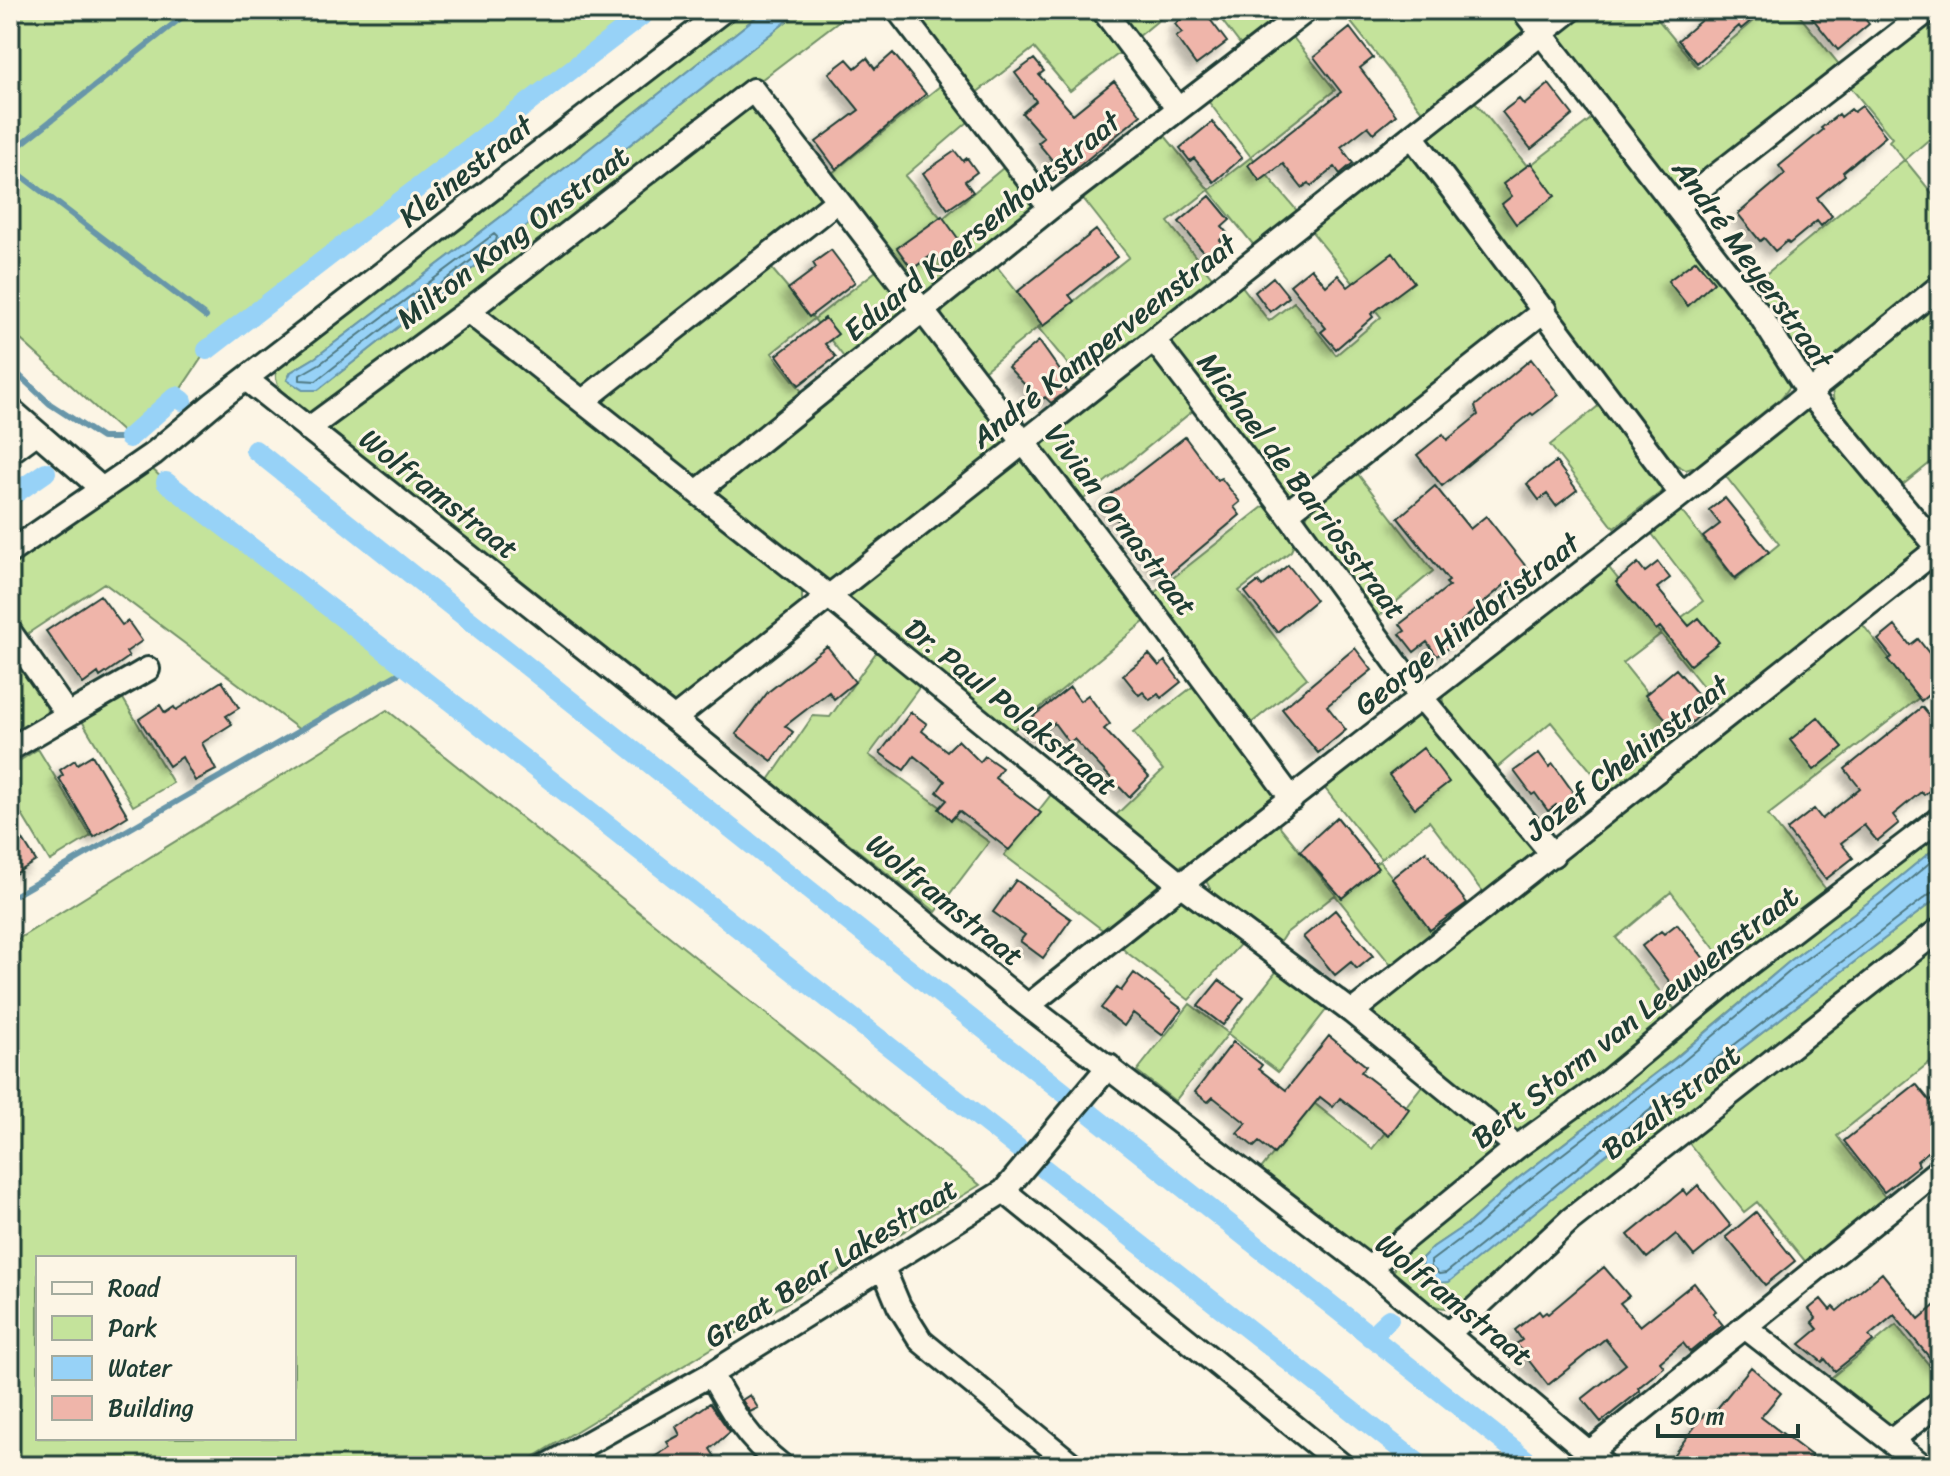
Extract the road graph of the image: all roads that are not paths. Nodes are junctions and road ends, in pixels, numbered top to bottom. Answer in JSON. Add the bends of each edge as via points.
{"nodes":[{"id":1,"x":724,"y":10,"type":"edge"},
{"id":2,"x":898,"y":10,"type":"edge"},
{"id":3,"x":1103,"y":10,"type":"edge"},
{"id":4,"x":1307,"y":10,"type":"edge"},
{"id":5,"x":1523,"y":10,"type":"edge"},
{"id":6,"x":1571,"y":10,"type":"edge"},
{"id":7,"x":1929,"y":10,"type":"edge"},
{"id":8,"x":1541,"y":34,"type":"junction"},
{"id":9,"x":753,"y":90,"type":"joint"},
{"id":10,"x":1178,"y":109,"type":"junction"},
{"id":11,"x":1412,"y":136,"type":"junction"},
{"id":12,"x":837,"y":201,"type":"junction"},
{"id":13,"x":1676,"y":207,"type":"junction"},
{"id":14,"x":1050,"y":208,"type":"junction"},
{"id":15,"x":1940,"y":286,"type":"edge"},
{"id":16,"x":1545,"y":310,"type":"junction"},
{"id":17,"x":468,"y":311,"type":"junction"},
{"id":18,"x":924,"y":312,"type":"junction"},
{"id":19,"x":1154,"y":340,"type":"junction"},
{"id":20,"x":246,"y":379,"type":"junction"},
{"id":21,"x":1810,"y":394,"type":"junction"},
{"id":22,"x":583,"y":401,"type":"junction"},
{"id":23,"x":10,"y":409,"type":"edge"},
{"id":24,"x":308,"y":429,"type":"junction"},
{"id":25,"x":36,"y":433,"type":"junction"},
{"id":26,"x":1024,"y":442,"type":"junction"},
{"id":27,"x":10,"y":452,"type":"edge"},
{"id":28,"x":101,"y":488,"type":"junction"},
{"id":29,"x":697,"y":492,"type":"junction"},
{"id":30,"x":1681,"y":494,"type":"junction"},
{"id":31,"x":1287,"y":513,"type":"junction"},
{"id":32,"x":1939,"y":549,"type":"edge"},
{"id":33,"x":10,"y":552,"type":"edge"},
{"id":34,"x":827,"y":595,"type":"junction"},
{"id":35,"x":10,"y":632,"type":"edge"},
{"id":36,"x":148,"y":669,"type":"dead end"},
{"id":37,"x":1421,"y":697,"type":"junction"},
{"id":38,"x":68,"y":715,"type":"junction"},
{"id":39,"x":674,"y":719,"type":"junction"},
{"id":40,"x":10,"y":749,"type":"edge"},
{"id":41,"x":1292,"y":799,"type":"junction"},
{"id":42,"x":1940,"y":818,"type":"edge"},
{"id":43,"x":1553,"y":855,"type":"junction"},
{"id":44,"x":1180,"y":884,"type":"junction"},
{"id":45,"x":1940,"y":929,"type":"edge"},
{"id":46,"x":1028,"y":1006,"type":"junction"},
{"id":47,"x":1352,"y":1012,"type":"junction"},
{"id":48,"x":1104,"y":1072,"type":"junction"},
{"id":49,"x":1517,"y":1147,"type":"junction"},
{"id":50,"x":1940,"y":1169,"type":"edge"},
{"id":51,"x":1004,"y":1191,"type":"junction"},
{"id":52,"x":883,"y":1268,"type":"junction"},
{"id":53,"x":1369,"y":1268,"type":"junction"},
{"id":54,"x":1745,"y":1327,"type":"junction"},
{"id":55,"x":1449,"y":1333,"type":"junction"},
{"id":56,"x":711,"y":1374,"type":"junction"},
{"id":57,"x":1940,"y":1402,"type":"edge"},
{"id":58,"x":1891,"y":1441,"type":"junction"},
{"id":59,"x":1598,"y":1461,"type":"edge"},
{"id":60,"x":548,"y":1466,"type":"edge"},
{"id":61,"x":782,"y":1466,"type":"edge"},
{"id":62,"x":1074,"y":1466,"type":"edge"},
{"id":63,"x":1343,"y":1466,"type":"edge"},
{"id":64,"x":1923,"y":1466,"type":"edge"}],
"edges":[{"from":1,"to":20,"type":"street","name":"Kleinestraat"},
{"from":2,"to":14,"type":"street"},
{"from":3,"to":10,"type":"street"},
{"from":4,"to":10,"type":"street","name":"Eduard Kaersenhoutstraat"},
{"from":5,"to":8,"type":"street","name":"André Meyerstraat"},
{"from":6,"to":8,"type":"street","name":"André Kamperveenstraat"},
{"from":7,"to":13,"type":"street"},
{"from":8,"to":11,"type":"street","name":"André Kamperveenstraat"},
{"from":8,"to":13,"type":"street","name":"André Meyerstraat"},
{"from":9,"to":12,"type":"street","name":"Vivian Ornastraat"},
{"from":9,"to":17,"type":"street","name":"Milton Kong Onstraat"},
{"from":10,"to":14,"type":"street","name":"Eduard Kaersenhoutstraat"},
{"from":11,"to":16,"type":"street"},
{"from":11,"to":19,"type":"street","name":"André Kamperveenstraat"},
{"from":12,"to":18,"type":"street","name":"Vivian Ornastraat"},
{"from":12,"to":22,"type":"street"},
{"from":13,"to":21,"type":"street","name":"André Meyerstraat","via":[[1760,315]]},
{"from":14,"to":18,"type":"street","name":"Eduard Kaersenhoutstraat"},
{"from":15,"to":21,"type":"street","name":"George Hindoristraat"},
{"from":16,"to":30,"type":"street"},
{"from":16,"to":31,"type":"street"},
{"from":17,"to":22,"type":"street","name":"Dr. Paul Polakstraat"},
{"from":17,"to":24,"type":"street","name":"Milton Kong Onstraat"},
{"from":18,"to":26,"type":"street","name":"Vivian Ornastraat"},
{"from":18,"to":29,"type":"street","name":"Eduard Kaersenhoutstraat"},
{"from":19,"to":26,"type":"street","name":"André Kamperveenstraat"},
{"from":19,"to":31,"type":"street","name":"Michael de Barriosstraat"},
{"from":20,"to":24,"type":"street","name":"Wolframstraat"},
{"from":20,"to":28,"type":"street","name":"Kleinestraat","via":[[153,454]]},
{"from":21,"to":30,"type":"street","name":"George Hindoristraat"},
{"from":21,"to":32,"type":"street","name":"André Meyerstraat"},
{"from":22,"to":29,"type":"street","name":"Dr. Paul Polakstraat"},
{"from":23,"to":25,"type":"street"},
{"from":24,"to":39,"type":"street","name":"Wolframstraat"},
{"from":25,"to":27,"type":"street"},
{"from":25,"to":28,"type":"street"},
{"from":26,"to":34,"type":"street","name":"André Kamperveenstraat"},
{"from":26,"to":41,"type":"street","name":"Vivian Ornastraat"},
{"from":28,"to":33,"type":"street","name":"Kleinestraat"},
{"from":29,"to":34,"type":"street","name":"Dr. Paul Polakstraat"},
{"from":30,"to":37,"type":"street","name":"George Hindoristraat"},
{"from":31,"to":37,"type":"street","name":"Michael de Barriosstraat"},
{"from":32,"to":43,"type":"street","name":"Jozef Chehinstraat"},
{"from":34,"to":39,"type":"street","name":"André Kamperveenstraat"},
{"from":34,"to":44,"type":"street","name":"Dr. Paul Polakstraat"},
{"from":35,"to":38,"type":"street"},
{"from":36,"to":38,"type":"street"},
{"from":37,"to":41,"type":"street","name":"George Hindoristraat"},
{"from":37,"to":43,"type":"street","name":"Michael de Barriosstraat"},
{"from":38,"to":40,"type":"street"},
{"from":39,"to":46,"type":"street","name":"Wolframstraat"},
{"from":41,"to":44,"type":"street","name":"George Hindoristraat"},
{"from":42,"to":49,"type":"street","name":"Bert Storm van Leeuwenstraat"},
{"from":43,"to":47,"type":"street","name":"Jozef Chehinstraat"},
{"from":44,"to":46,"type":"street","name":"George Hindoristraat"},
{"from":44,"to":47,"type":"street","name":"Dr. Paul Polakstraat"},
{"from":45,"to":55,"type":"street","name":"Bazaltstraat","via":[[1570,1220]]},
{"from":46,"to":48,"type":"street","name":"Wolframstraat"},
{"from":47,"to":49,"type":"street","name":"Dr. Paul Polakstraat"},
{"from":48,"to":51,"type":"street","name":"Great Bear Lakestraat"},
{"from":48,"to":53,"type":"street","name":"Wolframstraat"},
{"from":49,"to":53,"type":"street","name":"Bert Storm van Leeuwenstraat"},
{"from":50,"to":54,"type":"street"},
{"from":51,"to":52,"type":"street","name":"Great Bear Lakestraat"},
{"from":51,"to":63,"type":"street"},
{"from":52,"to":56,"type":"street","name":"Great Bear Lakestraat"},
{"from":52,"to":62,"type":"street","via":[[921,1341]]},
{"from":53,"to":55,"type":"street","name":"Wolframstraat"},
{"from":54,"to":58,"type":"street"},
{"from":54,"to":59,"type":"street"},
{"from":55,"to":59,"type":"street","name":"Wolframstraat"},
{"from":56,"to":60,"type":"street","name":"Great Bear Lakestraat"},
{"from":56,"to":61,"type":"street","via":[[757,1447]]},
{"from":57,"to":58,"type":"street"},
{"from":58,"to":64,"type":"street"}]}
